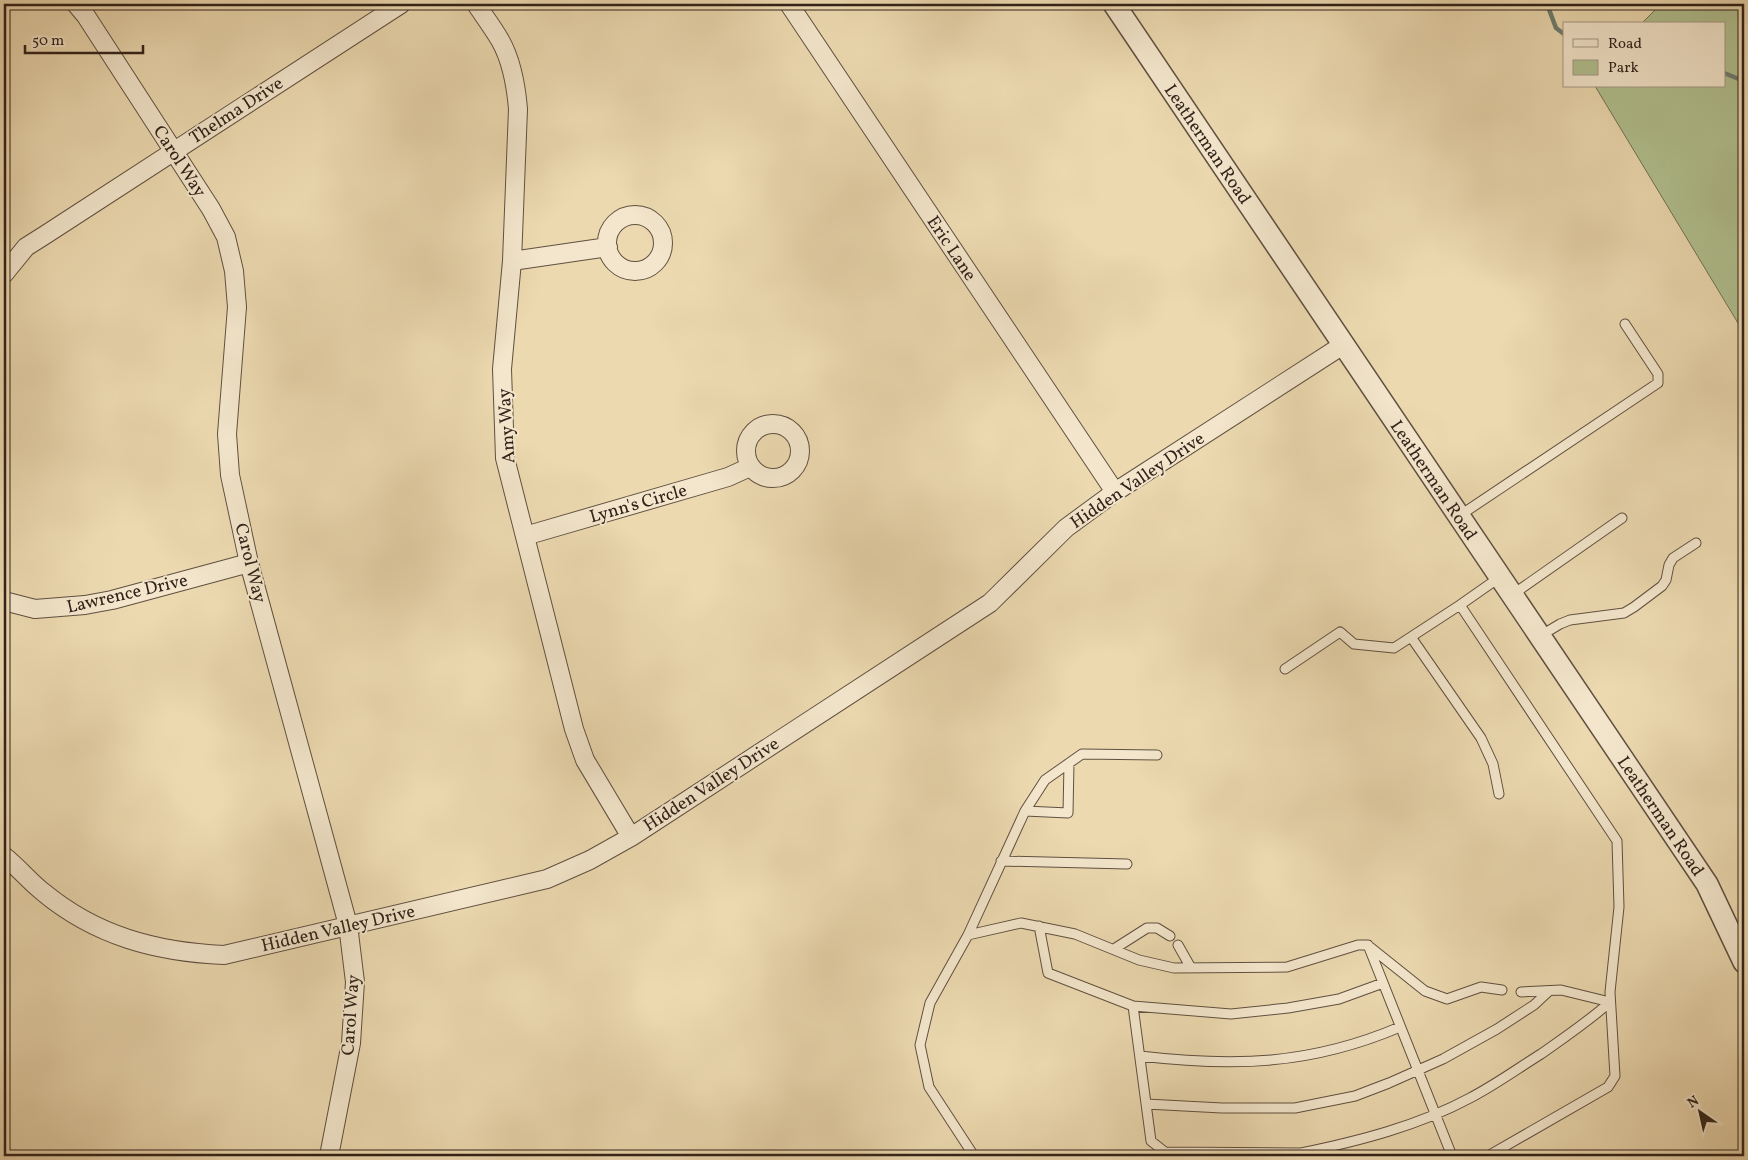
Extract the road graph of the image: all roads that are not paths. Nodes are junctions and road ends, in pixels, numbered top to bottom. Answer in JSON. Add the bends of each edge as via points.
{"nodes":[{"id":1,"x":76,"y":4,"type":"edge"},
{"id":2,"x":401,"y":4,"type":"edge"},
{"id":3,"x":476,"y":4,"type":"edge"},
{"id":4,"x":788,"y":4,"type":"edge"},
{"id":5,"x":1114,"y":4,"type":"edge"},
{"id":6,"x":174,"y":151,"type":"junction"},
{"id":7,"x":608,"y":247,"type":"dead end"},
{"id":8,"x":512,"y":261,"type":"junction"},
{"id":9,"x":4,"y":274,"type":"edge"},
{"id":10,"x":1625,"y":324,"type":"dead end"},
{"id":11,"x":1343,"y":346,"type":"junction"},
{"id":12,"x":750,"y":467,"type":"dead end"},
{"id":13,"x":1115,"y":492,"type":"junction"},
{"id":14,"x":1458,"y":516,"type":"junction"},
{"id":15,"x":1622,"y":518,"type":"dead end"},
{"id":16,"x":525,"y":536,"type":"junction"},
{"id":17,"x":1696,"y":543,"type":"dead end"},
{"id":18,"x":250,"y":562,"type":"junction"},
{"id":19,"x":1500,"y":577,"type":"junction"},
{"id":20,"x":1512,"y":595,"type":"junction"},
{"id":21,"x":4,"y":602,"type":"edge"},
{"id":22,"x":1460,"y":605,"type":"junction"},
{"id":23,"x":1540,"y":636,"type":"junction"},
{"id":24,"x":1411,"y":637,"type":"junction"},
{"id":25,"x":1284,"y":669,"type":"dead end"},
{"id":26,"x":1156,"y":755,"type":"dead end"},
{"id":27,"x":1069,"y":763,"type":"junction"},
{"id":28,"x":1499,"y":794,"type":"dead end"},
{"id":29,"x":1025,"y":811,"type":"junction"},
{"id":30,"x":631,"y":837,"type":"junction"},
{"id":31,"x":4,"y":856,"type":"edge"},
{"id":32,"x":1001,"y":861,"type":"junction"},
{"id":33,"x":1127,"y":864,"type":"dead end"},
{"id":34,"x":348,"y":925,"type":"junction"},
{"id":35,"x":1039,"y":926,"type":"junction"},
{"id":36,"x":968,"y":935,"type":"junction"},
{"id":37,"x":1170,"y":936,"type":"dead end"},
{"id":38,"x":1178,"y":945,"type":"dead end"},
{"id":39,"x":1368,"y":945,"type":"junction"},
{"id":40,"x":1114,"y":949,"type":"junction"},
{"id":41,"x":1744,"y":962,"type":"edge"},
{"id":42,"x":1191,"y":968,"type":"junction"},
{"id":43,"x":1383,"y":983,"type":"junction"},
{"id":44,"x":1502,"y":990,"type":"dead end"},
{"id":45,"x":1549,"y":990,"type":"junction"},
{"id":46,"x":1521,"y":992,"type":"dead end"},
{"id":47,"x":1610,"y":1002,"type":"junction"},
{"id":48,"x":1133,"y":1006,"type":"junction"},
{"id":49,"x":1400,"y":1027,"type":"junction"},
{"id":50,"x":1140,"y":1056,"type":"junction"},
{"id":51,"x":1417,"y":1070,"type":"junction"},
{"id":52,"x":1146,"y":1104,"type":"junction"},
{"id":53,"x":1435,"y":1114,"type":"junction"},
{"id":54,"x":1302,"y":1155,"type":"edge"},
{"id":55,"x":329,"y":1156,"type":"edge"},
{"id":56,"x":974,"y":1156,"type":"edge"},
{"id":57,"x":1452,"y":1156,"type":"edge"},
{"id":58,"x":1488,"y":1156,"type":"edge"}],
"edges":[{"from":1,"to":6,"type":"street","name":"Carol Way"},
{"from":2,"to":6,"type":"street","name":"Thelma Drive"},
{"from":3,"to":8,"type":"street","name":"Amy Way","via":[[500,40],[516,85],[518,109]]},
{"from":4,"to":13,"type":"street","name":"Eric Lane"},
{"from":5,"to":11,"type":"street","name":"Leatherman Road"},
{"from":6,"to":9,"type":"street","name":"Thelma Drive","via":[[26,248]]},
{"from":6,"to":18,"type":"street","name":"Carol Way","via":[[226,237],[234,271],[237,307],[227,434],[230,475]]},
{"from":7,"to":8,"type":"street"},
{"from":8,"to":16,"type":"street","name":"Amy Way","via":[[502,403],[506,458]]},
{"from":10,"to":14,"type":"lane","via":[[1658,374],[1658,383]]},
{"from":11,"to":13,"type":"street","name":"Hidden Valley Drive"},
{"from":11,"to":14,"type":"street","name":"Leatherman Road"},
{"from":12,"to":16,"type":"street","name":"Lynn's Circle","via":[[728,477]]},
{"from":13,"to":30,"type":"street","name":"Hidden Valley Drive","via":[[1066,528],[990,603]]},
{"from":14,"to":19,"type":"street","name":"Leatherman Road"},
{"from":15,"to":20,"type":"lane"},
{"from":16,"to":30,"type":"street","name":"Amy Way","via":[[574,729],[585,760]]},
{"from":17,"to":23,"type":"lane","via":[[1673,558],[1662,586],[1624,613],[1570,620]]},
{"from":18,"to":21,"type":"street","name":"Lawrence Drive","via":[[85,605],[35,609]]},
{"from":18,"to":34,"type":"street","name":"Carol Way"},
{"from":19,"to":20,"type":"street","name":"Leatherman Road"},
{"from":19,"to":22,"type":"lane"},
{"from":20,"to":23,"type":"street","name":"Leatherman Road"},
{"from":22,"to":24,"type":"lane"},
{"from":22,"to":47,"type":"lane","via":[[1617,840],[1619,907]]},
{"from":23,"to":41,"type":"street","name":"Leatherman Road","via":[[1707,884]]},
{"from":24,"to":25,"type":"lane","via":[[1394,648],[1354,644],[1340,632]]},
{"from":24,"to":28,"type":"lane","via":[[1481,738],[1493,764]]},
{"from":26,"to":27,"type":"lane","via":[[1082,754]]},
{"from":27,"to":29,"type":"lane","via":[[1046,780]]},
{"from":27,"to":29,"type":"lane","via":[[1068,813]]},
{"from":29,"to":32,"type":"lane"},
{"from":30,"to":34,"type":"street","name":"Hidden Valley Drive","via":[[547,879]]},
{"from":31,"to":34,"type":"street","name":"Hidden Valley Drive","via":[[65,909],[125,939],[158,948],[224,955]]},
{"from":32,"to":33,"type":"lane"},
{"from":32,"to":36,"type":"lane"},
{"from":34,"to":55,"type":"street","name":"Carol Way","via":[[355,982],[351,1043]]},
{"from":35,"to":36,"type":"lane","via":[[1021,923]]},
{"from":35,"to":40,"type":"lane","via":[[1075,934]]},
{"from":35,"to":48,"type":"lane","via":[[1048,973]]},
{"from":36,"to":56,"type":"lane","via":[[930,1003],[920,1045],[929,1087]]},
{"from":37,"to":40,"type":"lane","via":[[1157,928],[1147,928]]},
{"from":38,"to":42,"type":"lane"},
{"from":39,"to":42,"type":"lane","via":[[1358,945],[1287,967]]},
{"from":39,"to":43,"type":"lane"},
{"from":39,"to":44,"type":"lane","via":[[1424,991],[1447,999],[1481,987]]},
{"from":40,"to":42,"type":"lane","via":[[1139,960],[1174,968]]},
{"from":43,"to":48,"type":"lane","via":[[1339,999],[1231,1014]]},
{"from":43,"to":49,"type":"lane"},
{"from":45,"to":46,"type":"lane"},
{"from":45,"to":47,"type":"lane"},
{"from":45,"to":51,"type":"lane","via":[[1534,1005],[1497,1029]]},
{"from":47,"to":53,"type":"lane","via":[[1588,1022],[1501,1080]]},
{"from":47,"to":58,"type":"lane","via":[[1615,1076],[1608,1087]]},
{"from":48,"to":50,"type":"lane"},
{"from":49,"to":50,"type":"lane","via":[[1329,1052],[1283,1059],[1242,1063]]},
{"from":49,"to":51,"type":"lane"},
{"from":50,"to":52,"type":"lane"},
{"from":51,"to":52,"type":"lane","via":[[1355,1096],[1294,1108]]},
{"from":51,"to":53,"type":"lane"},
{"from":52,"to":54,"type":"lane","via":[[1151,1141],[1165,1152]]},
{"from":53,"to":54,"type":"lane","via":[[1387,1132]]},
{"from":53,"to":57,"type":"lane"}]}
